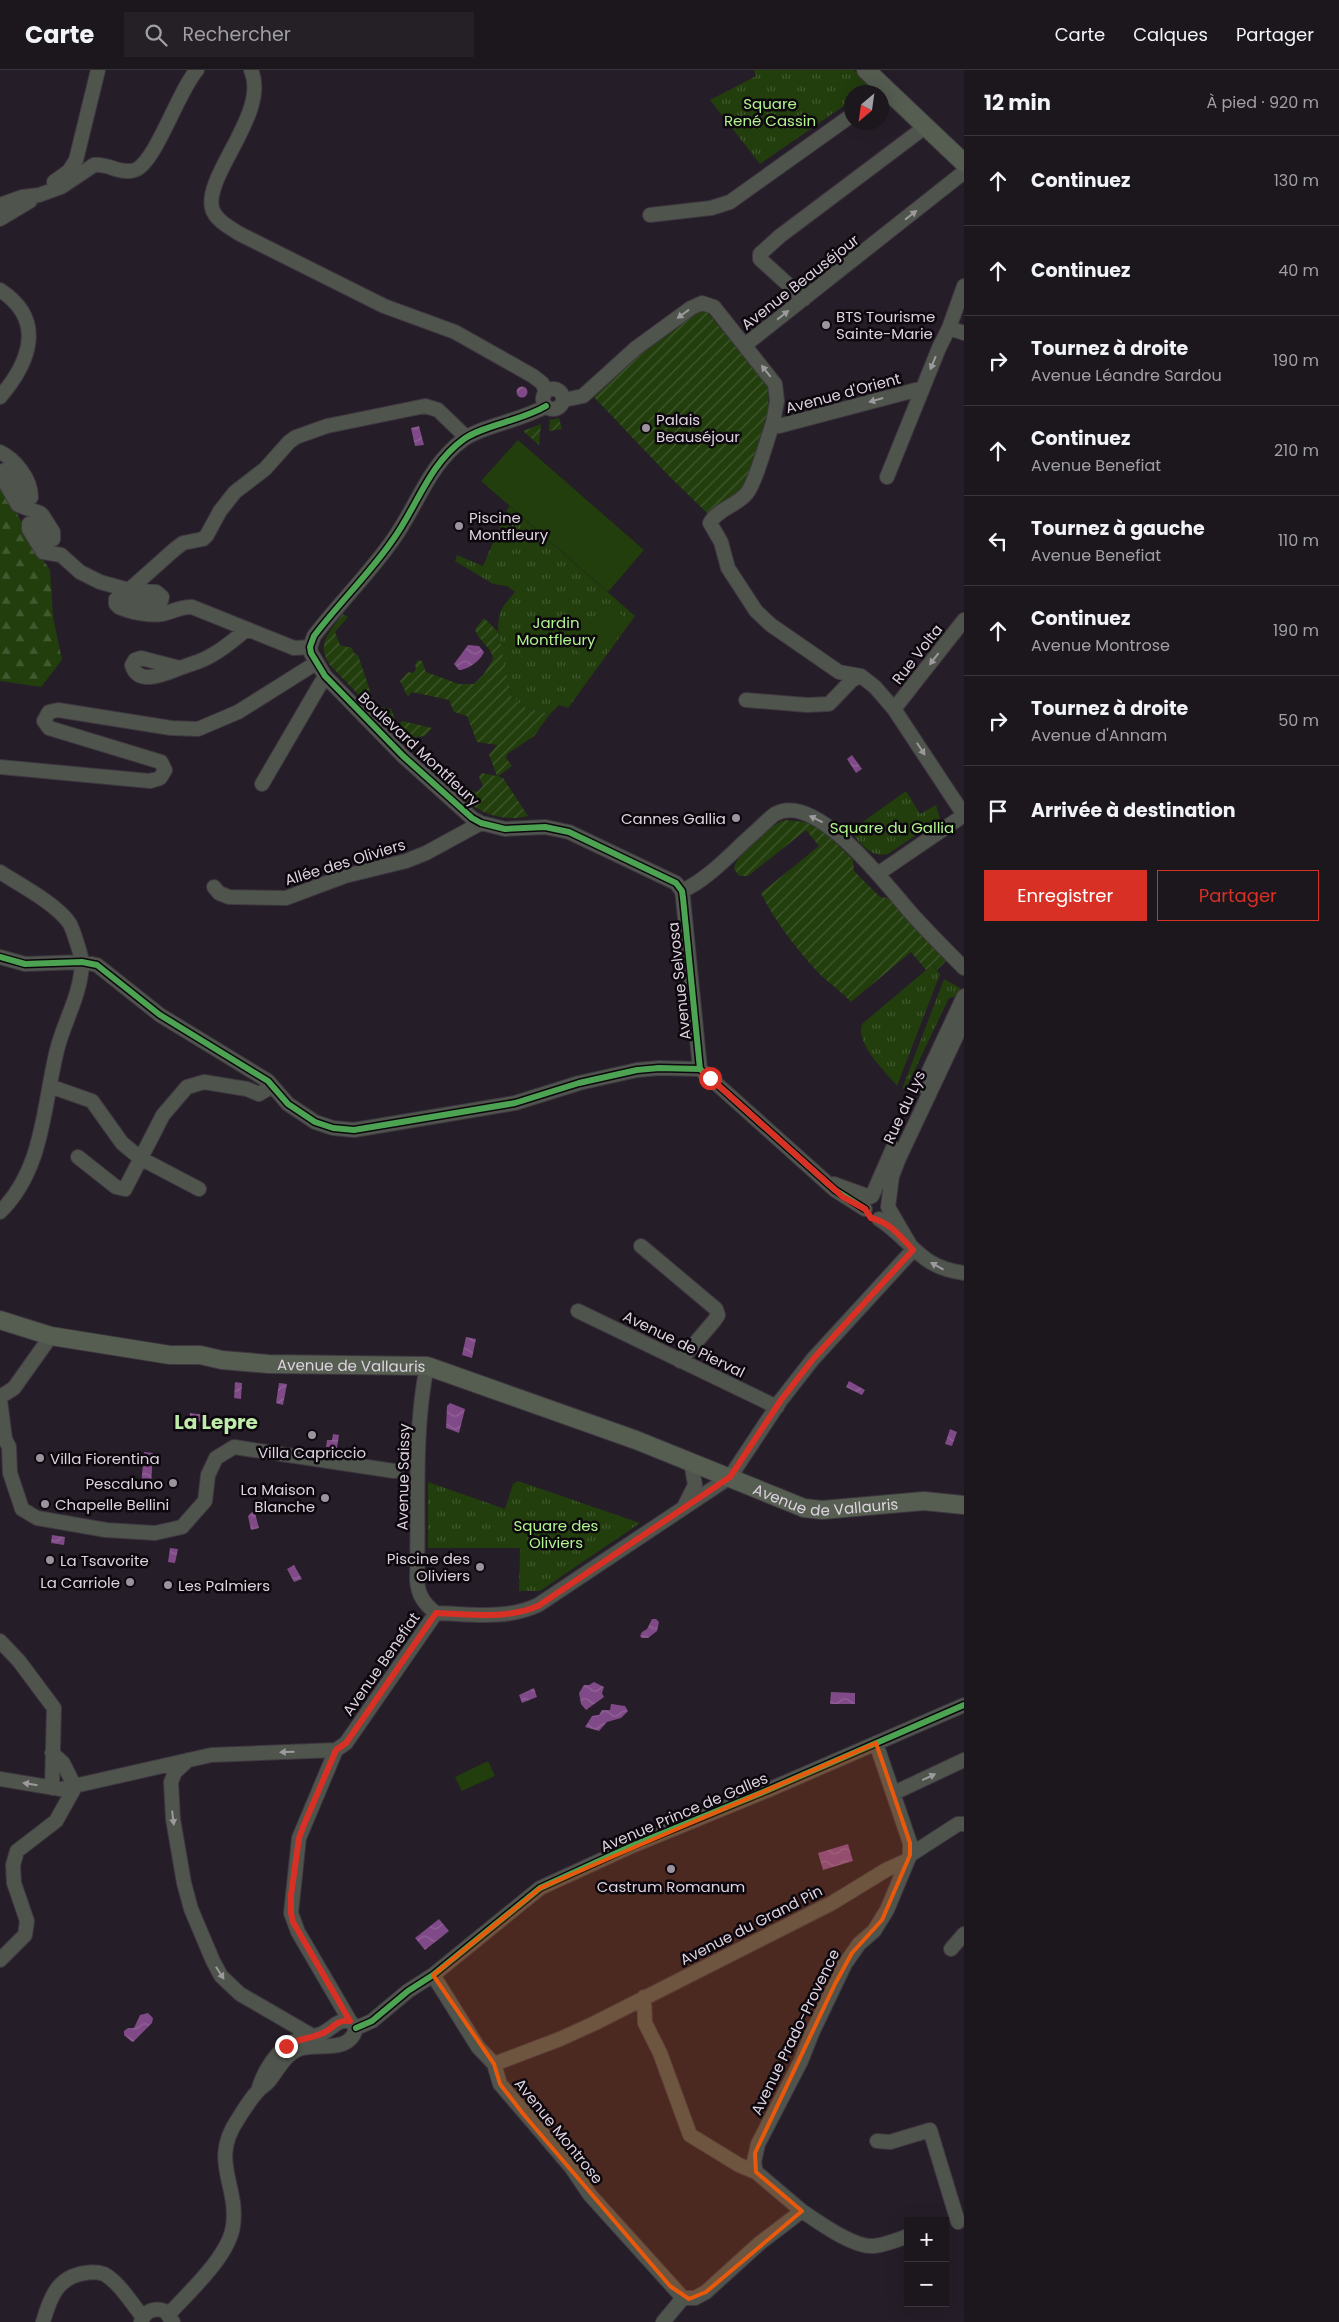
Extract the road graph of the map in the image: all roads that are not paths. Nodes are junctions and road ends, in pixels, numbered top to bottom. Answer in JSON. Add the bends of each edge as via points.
{"nodes":[{"id":1,"x":98,"y":70,"type":"edge"},
{"id":2,"x":197,"y":70,"type":"edge"},
{"id":3,"x":251,"y":70,"type":"edge"},
{"id":4,"x":866,"y":70,"type":"edge"},
{"id":5,"x":878,"y":85,"type":"edge"},
{"id":6,"x":889,"y":96,"type":"edge"},
{"id":7,"x":844,"y":121,"type":"edge"},
{"id":8,"x":925,"y":127,"type":"junction"},
{"id":9,"x":964,"y":163,"type":"edge"},
{"id":10,"x":964,"y":172,"type":"edge"},
{"id":11,"x":43,"y":194,"type":"junction"},
{"id":12,"x":0,"y":206,"type":"edge"},
{"id":13,"x":650,"y":215,"type":"dead end"},
{"id":14,"x":0,"y":219,"type":"edge"},
{"id":15,"x":964,"y":286,"type":"edge"},
{"id":16,"x":0,"y":290,"type":"edge"},
{"id":17,"x":804,"y":299,"type":"junction"},
{"id":18,"x":949,"y":328,"type":"junction"},
{"id":19,"x":964,"y":333,"type":"edge"},
{"id":20,"x":745,"y":346,"type":"junction"},
{"id":21,"x":923,"y":388,"type":"junction"},
{"id":22,"x":546,"y":391,"type":"junction"},
{"id":23,"x":0,"y":397,"type":"edge"},
{"id":24,"x":564,"y":400,"type":"junction"},
{"id":25,"x":546,"y":406,"type":"junction"},
{"id":26,"x":773,"y":423,"type":"junction"},
{"id":27,"x":466,"y":437,"type":"junction"},
{"id":28,"x":0,"y":452,"type":"edge"},
{"id":29,"x":887,"y":477,"type":"dead end"},
{"id":30,"x":129,"y":590,"type":"junction"},
{"id":31,"x":964,"y":620,"type":"edge"},
{"id":32,"x":247,"y":629,"type":"junction"},
{"id":33,"x":310,"y":647,"type":"junction"},
{"id":34,"x":316,"y":663,"type":"junction"},
{"id":35,"x":180,"y":668,"type":"dead end"},
{"id":36,"x":325,"y":676,"type":"junction"},
{"id":37,"x":861,"y":676,"type":"junction"},
{"id":38,"x":746,"y":700,"type":"dead end"},
{"id":39,"x":894,"y":708,"type":"junction"},
{"id":40,"x":0,"y":768,"type":"edge"},
{"id":41,"x":262,"y":784,"type":"dead end"},
{"id":42,"x":964,"y":815,"type":"edge"},
{"id":43,"x":481,"y":823,"type":"junction"},
{"id":44,"x":0,"y":872,"type":"edge"},
{"id":45,"x":879,"y":873,"type":"junction"},
{"id":46,"x":214,"y":887,"type":"dead end"},
{"id":47,"x":682,"y":891,"type":"junction"},
{"id":48,"x":0,"y":957,"type":"edge"},
{"id":49,"x":82,"y":962,"type":"junction"},
{"id":50,"x":964,"y":968,"type":"edge"},
{"id":51,"x":964,"y":996,"type":"edge"},
{"id":52,"x":959,"y":1022,"type":"edge"},
{"id":53,"x":700,"y":1069,"type":"junction"},
{"id":54,"x":272,"y":1086,"type":"junction"},
{"id":55,"x":55,"y":1088,"type":"dead end"},
{"id":56,"x":78,"y":1157,"type":"dead end"},
{"id":57,"x":140,"y":1158,"type":"junction"},
{"id":58,"x":199,"y":1189,"type":"dead end"},
{"id":59,"x":869,"y":1201,"type":"junction"},
{"id":60,"x":888,"y":1207,"type":"junction"},
{"id":61,"x":0,"y":1212,"type":"edge"},
{"id":62,"x":879,"y":1219,"type":"junction"},
{"id":63,"x":641,"y":1246,"type":"dead end"},
{"id":64,"x":913,"y":1250,"type":"junction"},
{"id":65,"x":964,"y":1273,"type":"edge"},
{"id":66,"x":578,"y":1311,"type":"dead end"},
{"id":67,"x":0,"y":1320,"type":"edge"},
{"id":68,"x":51,"y":1336,"type":"junction"},
{"id":69,"x":680,"y":1361,"type":"junction"},
{"id":70,"x":427,"y":1366,"type":"junction"},
{"id":71,"x":0,"y":1399,"type":"edge"},
{"id":72,"x":777,"y":1407,"type":"junction"},
{"id":73,"x":691,"y":1462,"type":"junction"},
{"id":74,"x":406,"y":1473,"type":"junction"},
{"id":75,"x":730,"y":1477,"type":"junction"},
{"id":76,"x":964,"y":1505,"type":"edge"},
{"id":77,"x":682,"y":1509,"type":"junction"},
{"id":78,"x":436,"y":1613,"type":"junction"},
{"id":79,"x":0,"y":1641,"type":"edge"},
{"id":80,"x":964,"y":1704,"type":"edge"},
{"id":81,"x":876,"y":1742,"type":"junction"},
{"id":82,"x":336,"y":1750,"type":"junction"},
{"id":83,"x":52,"y":1753,"type":"junction"},
{"id":84,"x":189,"y":1759,"type":"junction"},
{"id":85,"x":964,"y":1760,"type":"edge"},
{"id":86,"x":147,"y":1770,"type":"junction"},
{"id":87,"x":0,"y":1779,"type":"edge"},
{"id":88,"x":63,"y":1788,"type":"junction"},
{"id":89,"x":170,"y":1792,"type":"junction"},
{"id":90,"x":894,"y":1793,"type":"junction"},
{"id":91,"x":964,"y":1824,"type":"edge"},
{"id":92,"x":908,"y":1858,"type":"junction"},
{"id":93,"x":964,"y":1934,"type":"edge"},
{"id":94,"x":951,"y":1949,"type":"dead end"},
{"id":95,"x":0,"y":1960,"type":"edge"},
{"id":96,"x":433,"y":1975,"type":"junction"},
{"id":97,"x":644,"y":1997,"type":"junction"},
{"id":98,"x":290,"y":2024,"type":"junction"},
{"id":99,"x":353,"y":2024,"type":"junction"},
{"id":100,"x":313,"y":2036,"type":"junction"},
{"id":101,"x":290,"y":2043,"type":"junction"},
{"id":102,"x":334,"y":2046,"type":"junction"},
{"id":103,"x":494,"y":2064,"type":"junction"},
{"id":104,"x":258,"y":2091,"type":"junction"},
{"id":105,"x":876,"y":2141,"type":"dead end"},
{"id":106,"x":756,"y":2172,"type":"junction"},
{"id":107,"x":802,"y":2210,"type":"junction"},
{"id":108,"x":956,"y":2222,"type":"edge"},
{"id":109,"x":904,"y":2237,"type":"edge"},
{"id":110,"x":683,"y":2298,"type":"junction"},
{"id":111,"x":171,"y":2318,"type":"edge"},
{"id":112,"x":142,"y":2320,"type":"edge"},
{"id":113,"x":43,"y":2322,"type":"edge"},
{"id":114,"x":663,"y":2322,"type":"edge"}],
"edges":[{"from":1,"to":11,"type":"street","via":[[76,160],[69,171]]},
{"from":2,"to":11,"type":"street","via":[[182,92],[154,151],[140,167],[128,171],[94,165],[61,187]]},
{"from":3,"to":22,"type":"street","via":[[255,78],[246,121],[218,178],[212,200],[213,210],[222,221],[240,234],[384,306],[455,332],[534,376]]},
{"from":4,"to":5,"type":"main road"},
{"from":6,"to":8,"type":"main road"},
{"from":7,"to":13,"type":"street","via":[[730,202],[711,208]]},
{"from":8,"to":9,"type":"main road"},
{"from":8,"to":17,"type":"street","via":[[760,254],[760,259]]},
{"from":17,"to":10,"type":"street","name":"Avenue Beauséjour","one_way":true},
{"from":11,"to":12,"type":"street","via":[[22,197]]},
{"from":11,"to":14,"type":"street"},
{"from":15,"to":18,"type":"street"},
{"from":16,"to":23,"type":"street","via":[[24,313],[30,332],[22,364]]},
{"from":20,"to":17,"type":"street","name":"Avenue Beauséjour","one_way":true},
{"from":18,"to":19,"type":"street"},
{"from":18,"to":21,"type":"street","one_way":true},
{"from":20,"to":24,"type":"street","name":"Avenue Beauséjour","one_way":true,"via":[[714,307],[702,303],[636,348],[583,396]]},
{"from":26,"to":20,"type":"street","name":"Avenue d'Orient","one_way":true,"via":[[776,384]]},
{"from":21,"to":26,"type":"street","name":"Avenue d'Orient","one_way":true,"via":[[785,426]]},
{"from":21,"to":29,"type":"street"},
{"from":22,"to":24,"type":"street","via":[[557,389]]},
{"from":22,"to":25,"type":"street","via":[[543,400]]},
{"from":24,"to":25,"type":"street","via":[[558,408]]},
{"from":25,"to":27,"type":"street","via":[[520,419]]},
{"from":26,"to":37,"type":"street","name":"Avenue d'Orient","via":[[747,493],[710,523],[721,542],[728,568],[756,611],[838,672]]},
{"from":27,"to":30,"type":"street","via":[[438,410],[424,406],[327,426],[296,437],[265,470],[235,492],[204,538],[183,543]]},
{"from":27,"to":33,"type":"street","via":[[436,466],[393,540],[319,630]]},
{"from":28,"to":30,"type":"street","via":[[15,461],[30,488],[27,499],[12,476],[3,471],[2,477],[18,505],[40,513],[53,532],[51,540],[37,523],[29,524],[42,550],[61,555],[90,578]]},
{"from":30,"to":32,"type":"street","via":[[156,592],[161,594],[161,601],[153,604],[119,599],[115,602],[119,607],[155,614],[192,607]]},
{"from":31,"to":39,"type":"street","name":"Rue Volta","one_way":true},
{"from":32,"to":33,"type":"street","via":[[294,648]]},
{"from":32,"to":35,"type":"street","via":[[212,656]]},
{"from":33,"to":34,"type":"street"},
{"from":34,"to":36,"type":"street","name":"Boulevard Montfleury"},
{"from":34,"to":40,"type":"street","via":[[238,712],[198,729],[171,728],[58,710],[49,712],[44,721],[49,728],[161,762],[165,770],[160,778],[150,780]]},
{"from":36,"to":41,"type":"street"},
{"from":36,"to":43,"type":"street","name":"Boulevard Montfleury","via":[[403,756]]},
{"from":37,"to":38,"type":"street","via":[[852,680],[829,704]]},
{"from":37,"to":39,"type":"street"},
{"from":39,"to":42,"type":"street","one_way":true},
{"from":42,"to":45,"type":"street"},
{"from":43,"to":46,"type":"street","name":"Allée des Oliviers","via":[[406,861],[346,876],[286,898],[229,898]]},
{"from":43,"to":47,"type":"street","name":"Boulevard Montfleury","via":[[505,829],[545,826],[569,832],[671,879]]},
{"from":44,"to":49,"type":"street","via":[[52,906],[70,924]]},
{"from":45,"to":47,"type":"street","one_way":true,"via":[[827,824],[795,811],[785,811],[776,814],[698,882]]},
{"from":45,"to":50,"type":"street","via":[[913,915]]},
{"from":47,"to":53,"type":"street","name":"Avenue Selvosa"},
{"from":48,"to":49,"type":"street","via":[[25,964]]},
{"from":49,"to":54,"type":"street","via":[[97,966],[160,1015]]},
{"from":49,"to":61,"type":"street","via":[[75,1004],[57,1049],[42,1136],[26,1175]]},
{"from":51,"to":52,"type":"street","name":"Rue du Lys"},
{"from":52,"to":59,"type":"street","name":"Rue du Lys"},
{"from":52,"to":60,"type":"street","name":"Rue du Lys","via":[[896,1164]]},
{"from":53,"to":54,"type":"street","via":[[637,1070],[579,1083],[515,1103],[354,1130],[315,1122],[288,1104]]},
{"from":53,"to":59,"type":"street","via":[[843,1197]]},
{"from":54,"to":57,"type":"street","via":[[259,1094],[204,1082],[188,1088],[163,1115]]},
{"from":55,"to":57,"type":"street","via":[[92,1101],[122,1142]]},
{"from":56,"to":57,"type":"street","via":[[116,1187],[125,1189]]},
{"from":57,"to":58,"type":"street"},
{"from":59,"to":60,"type":"street","via":[[882,1196]]},
{"from":59,"to":62,"type":"street","via":[[871,1218]]},
{"from":60,"to":62,"type":"street","via":[[886,1215]]},
{"from":60,"to":64,"type":"street"},
{"from":62,"to":64,"type":"street"},
{"from":63,"to":69,"type":"street","via":[[716,1309],[718,1315],[714,1322]]},
{"from":65,"to":64,"type":"street","one_way":true,"via":[[937,1267]]},
{"from":64,"to":72,"type":"street","via":[[813,1359]]},
{"from":66,"to":69,"type":"street","name":"Avenue de Pierval"},
{"from":67,"to":68,"type":"main road","name":"Avenue de Vallauris"},
{"from":68,"to":70,"type":"main road","name":"Avenue de Vallauris","via":[[135,1351],[200,1355],[241,1362]]},
{"from":68,"to":71,"type":"street","via":[[14,1388]]},
{"from":69,"to":72,"type":"street","name":"Avenue de Pierval"},
{"from":70,"to":73,"type":"main road","name":"Avenue de Vallauris"},
{"from":70,"to":74,"type":"street","name":"Avenue Saissy"},
{"from":71,"to":74,"type":"street","via":[[10,1473],[22,1509],[37,1518],[155,1533],[182,1527],[205,1501],[208,1475],[216,1458],[234,1447]]},
{"from":72,"to":75,"type":"street"},
{"from":73,"to":75,"type":"main road","name":"Avenue de Vallauris"},
{"from":73,"to":77,"type":"street","via":[[695,1485]]},
{"from":74,"to":78,"type":"street","name":"Avenue Saissy","via":[[418,1589],[426,1605]]},
{"from":75,"to":76,"type":"main road","name":"Avenue de Vallauris","via":[[812,1509],[924,1501]]},
{"from":75,"to":77,"type":"street","name":"Avenue Benefiat"},
{"from":77,"to":78,"type":"street","name":"Avenue Benefiat","via":[[538,1606],[508,1615]]},
{"from":78,"to":82,"type":"street","name":"Avenue Benefiat","via":[[346,1743]]},
{"from":79,"to":83,"type":"street","via":[[54,1708]]},
{"from":80,"to":81,"type":"street","name":"Avenue Prince de Galles"},
{"from":81,"to":90,"type":"street"},
{"from":81,"to":96,"type":"street","name":"Avenue Prince de Galles","via":[[540,1888]]},
{"from":82,"to":84,"type":"street","one_way":true,"via":[[234,1753]]},
{"from":82,"to":99,"type":"street","via":[[299,1838],[291,1913],[298,1932]]},
{"from":83,"to":88,"type":"street"},
{"from":83,"to":88,"type":"street","via":[[63,1763]]},
{"from":84,"to":86,"type":"street"},
{"from":84,"to":89,"type":"street","via":[[175,1772]]},
{"from":90,"to":85,"type":"street","one_way":true},
{"from":86,"to":88,"type":"street"},
{"from":86,"to":89,"type":"street","via":[[159,1774]]},
{"from":88,"to":87,"type":"street","one_way":true},
{"from":88,"to":95,"type":"street","via":[[56,1821],[17,1851],[13,1864],[14,1883],[27,1922],[25,1935]]},
{"from":89,"to":98,"type":"street","one_way":true,"via":[[184,1883],[213,1961],[230,1986]]},
{"from":90,"to":92,"type":"street","via":[[910,1842]]},
{"from":91,"to":92,"type":"street","name":"Avenue du Grand Pin","via":[[958,1824]]},
{"from":92,"to":97,"type":"street","name":"Avenue du Grand Pin","via":[[832,1904]]},
{"from":92,"to":106,"type":"street","name":"Avenue Prado-Provence","via":[[882,1920],[852,1953],[835,1984],[801,2061],[758,2144],[754,2162]]},
{"from":93,"to":94,"type":"street"},
{"from":96,"to":99,"type":"street","via":[[408,1990],[372,2021]]},
{"from":96,"to":103,"type":"street","name":"Avenue Montrose","via":[[478,2047]]},
{"from":97,"to":103,"type":"street","name":"Avenue du Grand Pin","via":[[560,2039]]},
{"from":97,"to":106,"type":"street","via":[[645,2023],[660,2053],[690,2135],[738,2165]]},
{"from":98,"to":100,"type":"street"},
{"from":98,"to":101,"type":"street"},
{"from":99,"to":100,"type":"street","via":[[339,2022]]},
{"from":99,"to":102,"type":"street","via":[[349,2040]]},
{"from":100,"to":101,"type":"street"},
{"from":100,"to":102,"type":"street"},
{"from":101,"to":104,"type":"street","via":[[261,2078]]},
{"from":102,"to":104,"type":"street","via":[[309,2046],[296,2050]]},
{"from":103,"to":110,"type":"street","name":"Avenue Montrose","via":[[500,2084],[524,2115],[571,2167],[590,2195]]},
{"from":104,"to":111,"type":"street","via":[[236,2120],[226,2142],[225,2165],[234,2216],[230,2236],[216,2260]]},
{"from":105,"to":108,"type":"street","via":[[890,2142],[930,2130]]},
{"from":106,"to":107,"type":"street"},
{"from":107,"to":109,"type":"street","via":[[836,2232],[866,2246]]},
{"from":107,"to":110,"type":"street","via":[[760,2242],[706,2292],[695,2298]]},
{"from":110,"to":114,"type":"street"},
{"from":111,"to":112,"type":"street","via":[[155,2309]]},
{"from":112,"to":113,"type":"street","via":[[111,2280],[103,2274],[91,2272],[68,2278],[56,2288]]}]}
